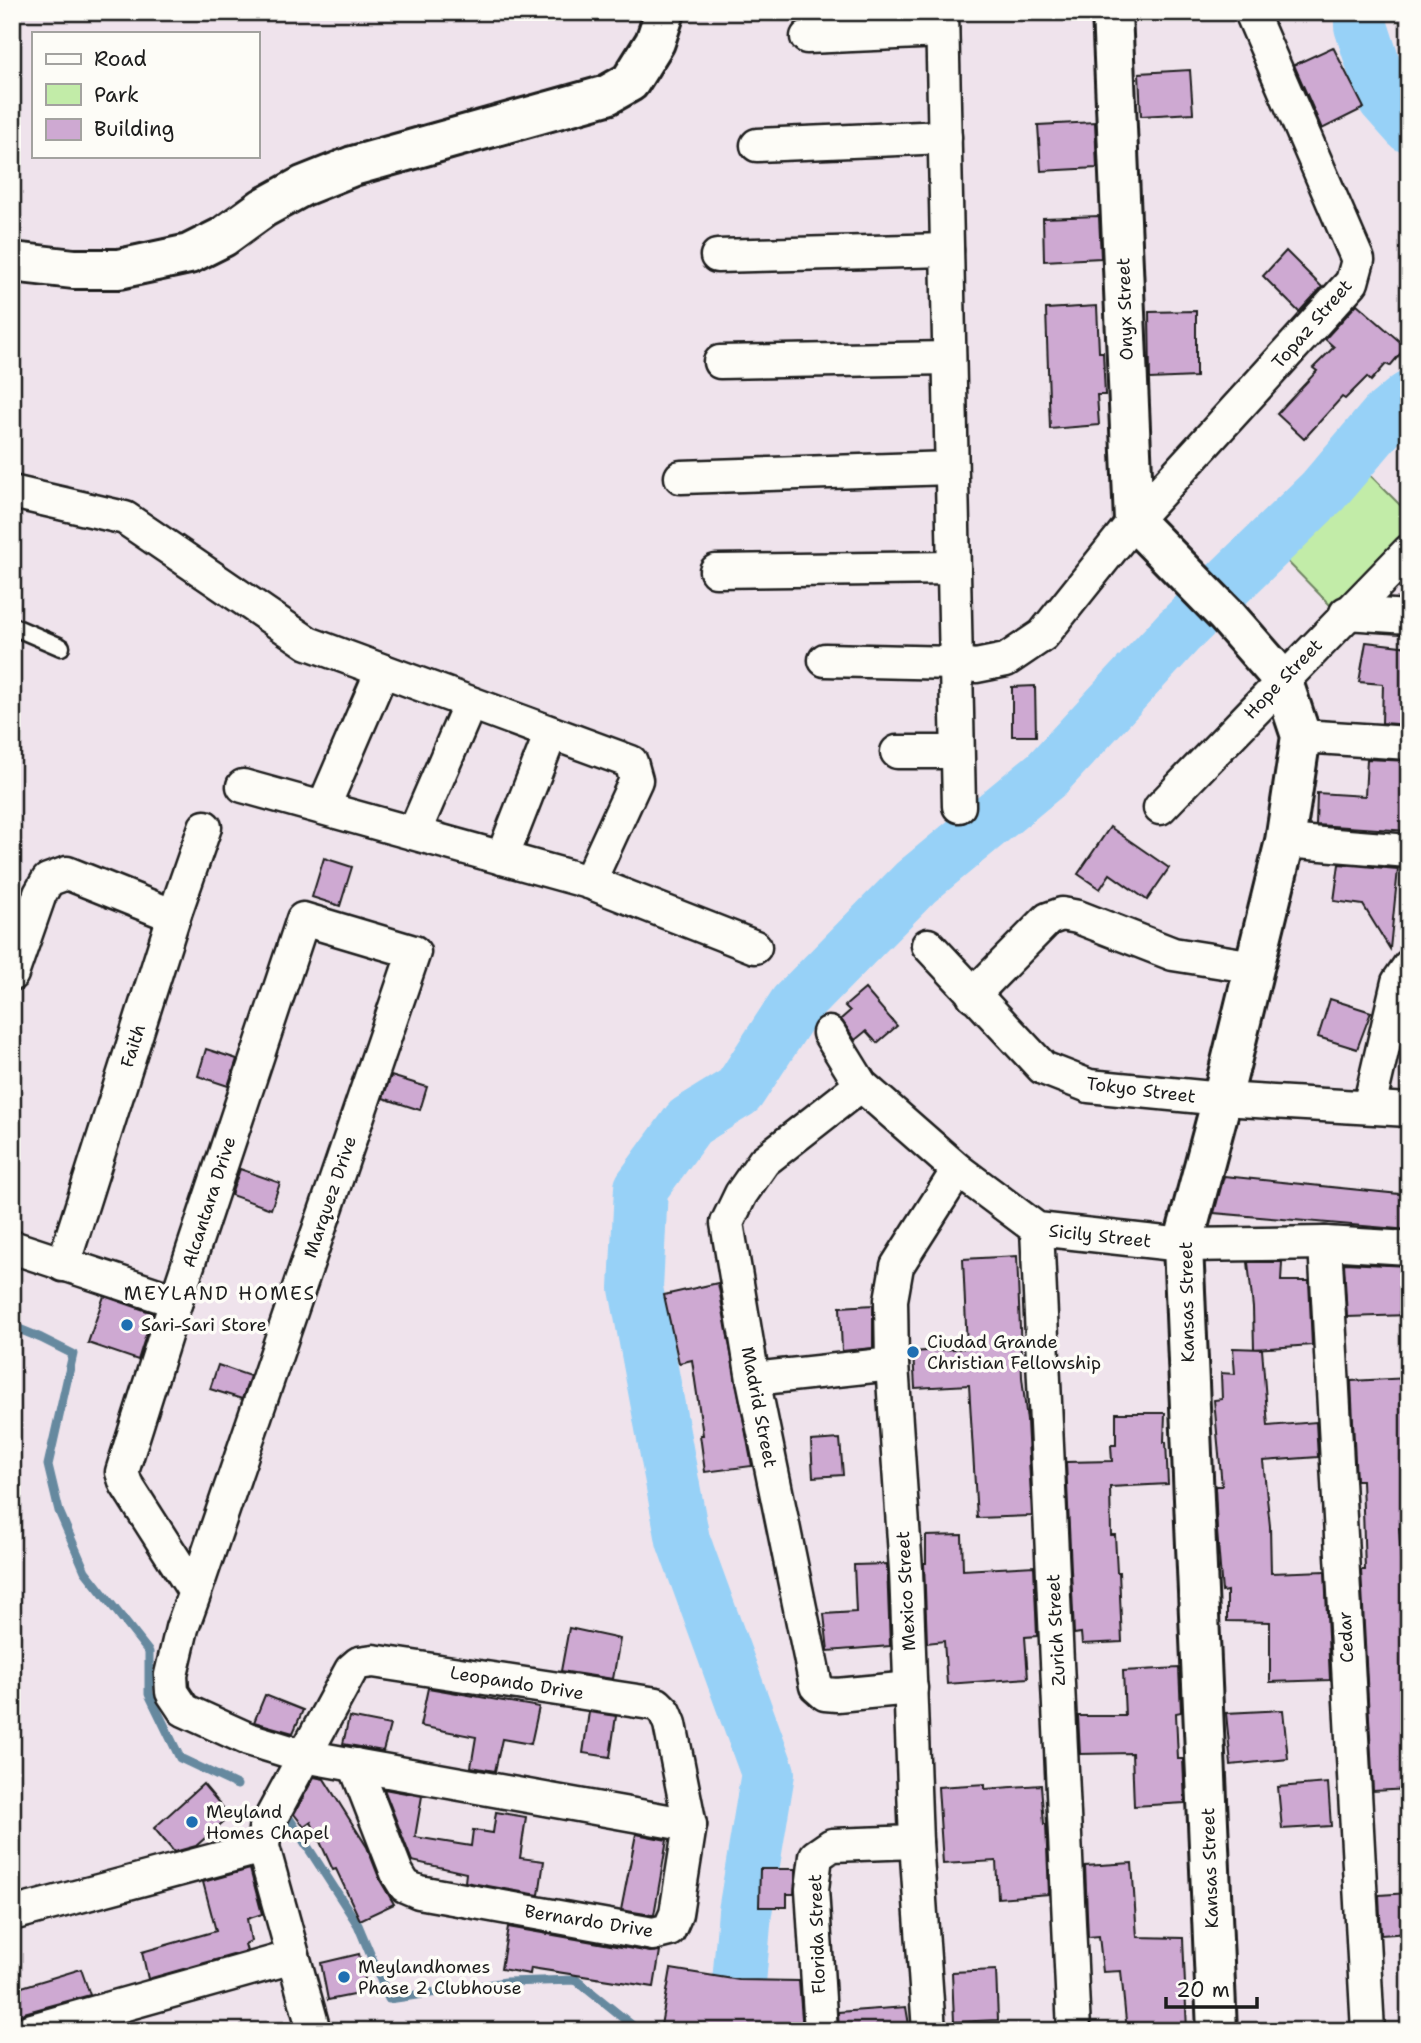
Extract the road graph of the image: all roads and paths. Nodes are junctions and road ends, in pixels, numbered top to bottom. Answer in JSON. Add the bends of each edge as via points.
{"nodes":[{"id":1,"x":665,"y":12,"type":"edge"},
{"id":2,"x":1112,"y":12,"type":"edge"},
{"id":3,"x":1251,"y":12,"type":"edge"},
{"id":4,"x":942,"y":21,"type":"edge"},
{"id":5,"x":807,"y":37,"type":"dead end"},
{"id":6,"x":945,"y":137,"type":"junction"},
{"id":7,"x":757,"y":145,"type":"dead end"},
{"id":8,"x":947,"y":250,"type":"junction"},
{"id":9,"x":717,"y":256,"type":"dead end"},
{"id":10,"x":12,"y":262,"type":"edge"},
{"id":11,"x":950,"y":358,"type":"junction"},
{"id":12,"x":720,"y":362,"type":"dead end"},
{"id":13,"x":951,"y":468,"type":"junction"},
{"id":14,"x":681,"y":478,"type":"dead end"},
{"id":15,"x":12,"y":492,"type":"edge"},
{"id":16,"x":1134,"y":521,"type":"junction"},
{"id":17,"x":1409,"y":551,"type":"edge"},
{"id":18,"x":954,"y":568,"type":"junction"},
{"id":19,"x":716,"y":571,"type":"dead end"},
{"id":20,"x":1346,"y":613,"type":"junction"},
{"id":21,"x":1409,"y":617,"type":"edge"},
{"id":22,"x":12,"y":625,"type":"edge"},
{"id":23,"x":61,"y":647,"type":"dead end"},
{"id":24,"x":825,"y":660,"type":"dead end"},
{"id":25,"x":954,"y":663,"type":"junction"},
{"id":26,"x":382,"y":671,"type":"junction"},
{"id":27,"x":1282,"y":680,"type":"junction"},
{"id":28,"x":470,"y":704,"type":"junction"},
{"id":29,"x":551,"y":733,"type":"junction"},
{"id":30,"x":1301,"y":736,"type":"junction"},
{"id":31,"x":1409,"y":743,"type":"edge"},
{"id":32,"x":957,"y":751,"type":"junction"},
{"id":33,"x":897,"y":752,"type":"dead end"},
{"id":34,"x":243,"y":786,"type":"dead end"},
{"id":35,"x":959,"y":806,"type":"dead end"},
{"id":36,"x":323,"y":808,"type":"junction"},
{"id":37,"x":1160,"y":808,"type":"dead end"},
{"id":38,"x":205,"y":827,"type":"dead end"},
{"id":39,"x":414,"y":833,"type":"junction"},
{"id":40,"x":1285,"y":841,"type":"junction"},
{"id":41,"x":1409,"y":851,"type":"edge"},
{"id":42,"x":502,"y":858,"type":"junction"},
{"id":43,"x":589,"y":882,"type":"junction"},
{"id":44,"x":174,"y":916,"type":"junction"},
{"id":45,"x":303,"y":919,"type":"joint"},
{"id":46,"x":928,"y":945,"type":"dead end"},
{"id":47,"x":755,"y":947,"type":"dead end"},
{"id":48,"x":1409,"y":966,"type":"edge"},
{"id":49,"x":1255,"y":967,"type":"junction"},
{"id":50,"x":12,"y":974,"type":"edge"},
{"id":51,"x":973,"y":995,"type":"junction"},
{"id":52,"x":829,"y":1033,"type":"dead end"},
{"id":53,"x":861,"y":1085,"type":"junction"},
{"id":54,"x":1222,"y":1099,"type":"junction"},
{"id":55,"x":1368,"y":1107,"type":"junction"},
{"id":56,"x":1409,"y":1110,"type":"edge"},
{"id":57,"x":958,"y":1170,"type":"junction"},
{"id":58,"x":1037,"y":1229,"type":"junction"},
{"id":59,"x":1325,"y":1243,"type":"junction"},
{"id":60,"x":1183,"y":1245,"type":"junction"},
{"id":61,"x":12,"y":1247,"type":"edge"},
{"id":62,"x":1409,"y":1248,"type":"edge"},
{"id":63,"x":63,"y":1265,"type":"junction"},
{"id":64,"x":176,"y":1301,"type":"junction"},
{"id":65,"x":892,"y":1364,"type":"junction"},
{"id":66,"x":753,"y":1379,"type":"junction"},
{"id":67,"x":195,"y":1592,"type":"junction"},
{"id":68,"x":911,"y":1688,"type":"junction"},
{"id":69,"x":304,"y":1756,"type":"junction"},
{"id":70,"x":355,"y":1765,"type":"junction"},
{"id":71,"x":690,"y":1825,"type":"junction"},
{"id":72,"x":916,"y":1842,"type":"junction"},
{"id":73,"x":263,"y":1847,"type":"junction"},
{"id":74,"x":12,"y":1914,"type":"edge"},
{"id":75,"x":293,"y":1957,"type":"junction"},
{"id":76,"x":29,"y":2031,"type":"edge"},
{"id":77,"x":314,"y":2031,"type":"edge"},
{"id":78,"x":821,"y":2031,"type":"edge"},
{"id":79,"x":929,"y":2031,"type":"edge"},
{"id":80,"x":1074,"y":2031,"type":"edge"},
{"id":81,"x":1217,"y":2031,"type":"edge"},
{"id":82,"x":1368,"y":2031,"type":"edge"}],
"edges":[{"from":1,"to":10,"type":"street","via":[[656,42],[629,82],[607,95],[353,166],[262,208],[223,237],[189,254],[119,269]]},
{"from":2,"to":16,"type":"street","name":"Onyx Street"},
{"from":3,"to":16,"type":"street","name":"Topaz Street","via":[[1358,260],[1352,282]]},
{"from":4,"to":5,"type":"street"},
{"from":4,"to":6,"type":"street"},
{"from":6,"to":7,"type":"street"},
{"from":6,"to":8,"type":"street"},
{"from":8,"to":9,"type":"street"},
{"from":8,"to":11,"type":"street"},
{"from":11,"to":12,"type":"street"},
{"from":11,"to":13,"type":"street"},
{"from":13,"to":14,"type":"street"},
{"from":13,"to":18,"type":"street"},
{"from":15,"to":26,"type":"street","via":[[125,519],[308,643]]},
{"from":16,"to":25,"type":"street","name":"Topaz Street","via":[[1043,635],[1006,660],[976,666]]},
{"from":16,"to":27,"type":"street","name":"Kansas Street"},
{"from":17,"to":20,"type":"street","name":"Hope Street"},
{"from":18,"to":19,"type":"street"},
{"from":18,"to":25,"type":"street"},
{"from":20,"to":21,"type":"street"},
{"from":20,"to":27,"type":"street","name":"Hope Street"},
{"from":22,"to":23,"type":"lane"},
{"from":24,"to":25,"type":"street","name":"Topaz Street"},
{"from":25,"to":32,"type":"street"},
{"from":26,"to":28,"type":"street"},
{"from":26,"to":36,"type":"street"},
{"from":27,"to":30,"type":"street","name":"Kansas Street"},
{"from":27,"to":37,"type":"street","name":"Hope Street"},
{"from":28,"to":29,"type":"street"},
{"from":28,"to":39,"type":"street"},
{"from":29,"to":42,"type":"street"},
{"from":29,"to":43,"type":"street","via":[[631,762],[635,771],[636,780]]},
{"from":30,"to":31,"type":"street"},
{"from":30,"to":40,"type":"street","name":"Kansas Street"},
{"from":32,"to":33,"type":"street"},
{"from":32,"to":35,"type":"street"},
{"from":34,"to":36,"type":"street"},
{"from":36,"to":39,"type":"street"},
{"from":38,"to":44,"type":"street","name":"Faith"},
{"from":39,"to":42,"type":"street"},
{"from":40,"to":41,"type":"street"},
{"from":40,"to":49,"type":"street","name":"Kansas Street"},
{"from":42,"to":43,"type":"street"},
{"from":43,"to":47,"type":"street"},
{"from":44,"to":50,"type":"street","via":[[67,873],[48,880],[40,894]]},
{"from":44,"to":63,"type":"street","name":"Faith"},
{"from":45,"to":64,"type":"street","name":"Alcantara Drive"},
{"from":45,"to":67,"type":"street","name":"Marquez Drive","via":[[414,952]]},
{"from":46,"to":51,"type":"street","name":"Tokyo Street"},
{"from":48,"to":55,"type":"street","via":[[1398,982]]},
{"from":49,"to":51,"type":"street","via":[[1173,954],[1062,914],[1048,919]]},
{"from":49,"to":54,"type":"street","name":"Kansas Street"},
{"from":51,"to":54,"type":"street","name":"Tokyo Street","via":[[1043,1069],[1088,1086]]},
{"from":52,"to":53,"type":"street","name":"Sicily Street"},
{"from":53,"to":57,"type":"street","name":"Sicily Street"},
{"from":53,"to":66,"type":"street","name":"Madrid Street","via":[[764,1161],[727,1223]]},
{"from":54,"to":55,"type":"street","name":"Tokyo Street"},
{"from":54,"to":60,"type":"street","name":"Kansas Street"},
{"from":55,"to":56,"type":"street","name":"Tokyo Street"},
{"from":57,"to":58,"type":"street","name":"Sicily Street"},
{"from":57,"to":65,"type":"street","name":"Mexico Street","via":[[897,1266],[891,1300]]},
{"from":58,"to":60,"type":"street","name":"Sicily Street"},
{"from":58,"to":80,"type":"street","name":"Zurich Street"},
{"from":59,"to":60,"type":"street","name":"Sicily Street"},
{"from":59,"to":62,"type":"street","name":"Sicily Street"},
{"from":59,"to":82,"type":"street","name":"Cedar"},
{"from":60,"to":81,"type":"street","name":"Kansas Street"},
{"from":61,"to":63,"type":"street"},
{"from":63,"to":64,"type":"street"},
{"from":64,"to":67,"type":"street","name":"Alcantara Drive","via":[[122,1472]]},
{"from":65,"to":66,"type":"street"},
{"from":65,"to":68,"type":"street","name":"Mexico Street"},
{"from":66,"to":68,"type":"street","name":"Madrid Street","via":[[816,1686],[825,1694],[837,1695]]},
{"from":67,"to":69,"type":"street","via":[[171,1675],[172,1692],[184,1710],[248,1739]]},
{"from":68,"to":72,"type":"street","name":"Mexico Street"},
{"from":69,"to":70,"type":"street"},
{"from":69,"to":71,"type":"street","name":"Leopando Drive","via":[[359,1663],[373,1661],[657,1704],[670,1724]]},
{"from":69,"to":73,"type":"street","via":[[265,1829]]},
{"from":70,"to":71,"type":"street"},
{"from":70,"to":71,"type":"street","name":"Bernardo Drive","via":[[405,1886],[653,1934],[669,1930],[676,1914]]},
{"from":72,"to":78,"type":"street","name":"Florida Street","via":[[832,1845],[816,1856],[812,1889]]},
{"from":72,"to":79,"type":"street","name":"Mexico Street"},
{"from":73,"to":74,"type":"street"},
{"from":73,"to":75,"type":"street"},
{"from":75,"to":76,"type":"street"},
{"from":75,"to":77,"type":"street"}]}
